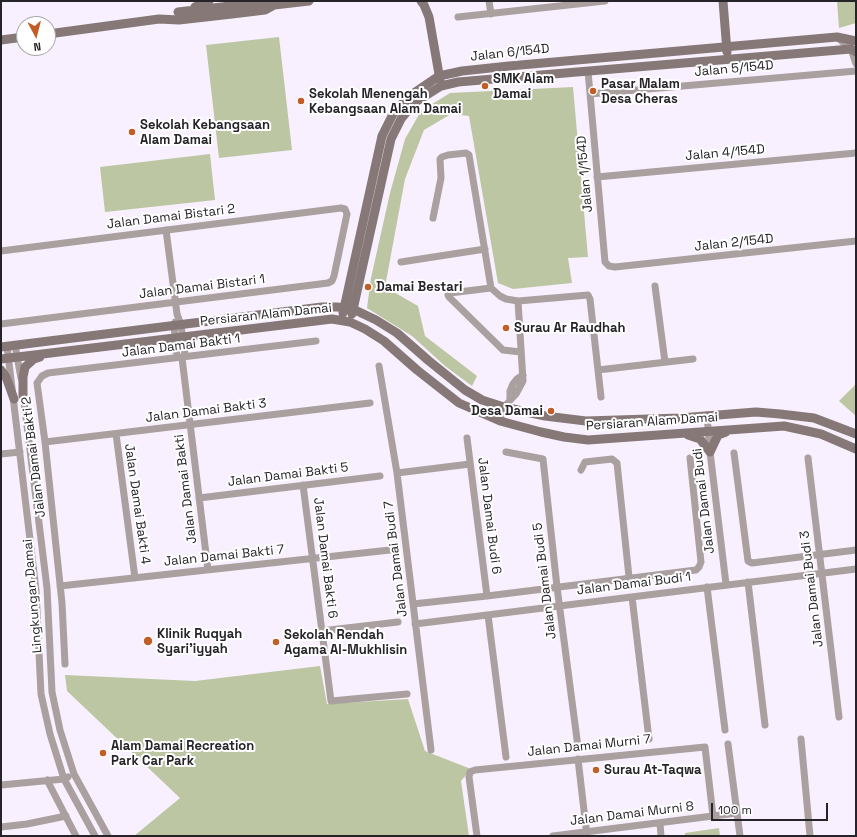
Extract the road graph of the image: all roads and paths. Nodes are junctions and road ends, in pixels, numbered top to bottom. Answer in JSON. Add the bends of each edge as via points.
{"nodes":[{"id":1,"x":209,"y":1,"type":"edge"},
{"id":2,"x":240,"y":1,"type":"edge"},
{"id":3,"x":309,"y":1,"type":"edge"},
{"id":4,"x":421,"y":1,"type":"edge"},
{"id":5,"x":489,"y":1,"type":"edge"},
{"id":6,"x":605,"y":1,"type":"edge"},
{"id":7,"x":723,"y":1,"type":"edge"},
{"id":8,"x":252,"y":4,"type":"junction"},
{"id":9,"x":274,"y":5,"type":"junction"},
{"id":10,"x":221,"y":8,"type":"edge"},
{"id":11,"x":178,"y":12,"type":"junction"},
{"id":12,"x":490,"y":14,"type":"junction"},
{"id":13,"x":458,"y":18,"type":"dead end"},
{"id":14,"x":159,"y":19,"type":"junction"},
{"id":15,"x":56,"y":33,"type":"edge"},
{"id":16,"x":726,"y":34,"type":"junction"},
{"id":17,"x":16,"y":38,"type":"edge"},
{"id":18,"x":1,"y":40,"type":"edge"},
{"id":19,"x":747,"y":45,"type":"junction"},
{"id":20,"x":726,"y":47,"type":"junction"},
{"id":21,"x":854,"y":47,"type":"edge"},
{"id":22,"x":712,"y":48,"type":"junction"},
{"id":23,"x":587,"y":59,"type":"junction"},
{"id":24,"x":728,"y":59,"type":"junction"},
{"id":25,"x":437,"y":64,"type":"junction"},
{"id":26,"x":856,"y":64,"type":"edge"},
{"id":27,"x":856,"y":70,"type":"edge"},
{"id":28,"x":462,"y":71,"type":"junction"},
{"id":29,"x":588,"y":71,"type":"junction"},
{"id":30,"x":439,"y":76,"type":"junction"},
{"id":31,"x":429,"y":82,"type":"junction"},
{"id":32,"x":441,"y":86,"type":"junction"},
{"id":33,"x":590,"y":94,"type":"junction"},
{"id":34,"x":856,"y":153,"type":"edge"},
{"id":35,"x":597,"y":177,"type":"junction"},
{"id":36,"x":345,"y":209,"type":"joint"},
{"id":37,"x":433,"y":218,"type":"dead end"},
{"id":38,"x":166,"y":230,"type":"junction"},
{"id":39,"x":856,"y":241,"type":"edge"},
{"id":40,"x":484,"y":249,"type":"junction"},
{"id":41,"x":1,"y":251,"type":"edge"},
{"id":42,"x":401,"y":262,"type":"dead end"},
{"id":43,"x":616,"y":267,"type":"joint"},
{"id":44,"x":655,"y":286,"type":"dead end"},
{"id":45,"x":491,"y":288,"type":"junction"},
{"id":46,"x":518,"y":301,"type":"junction"},
{"id":47,"x":175,"y":303,"type":"junction"},
{"id":48,"x":349,"y":306,"type":"junction"},
{"id":49,"x":346,"y":321,"type":"junction"},
{"id":50,"x":1,"y":324,"type":"edge"},
{"id":51,"x":177,"y":325,"type":"junction"},
{"id":52,"x":179,"y":337,"type":"junction"},
{"id":53,"x":316,"y":341,"type":"dead end"},
{"id":54,"x":8,"y":346,"type":"edge"},
{"id":55,"x":57,"y":352,"type":"junction"},
{"id":56,"x":521,"y":352,"type":"junction"},
{"id":57,"x":5,"y":358,"type":"edge"},
{"id":58,"x":18,"y":358,"type":"junction"},
{"id":59,"x":182,"y":358,"type":"junction"},
{"id":60,"x":693,"y":359,"type":"dead end"},
{"id":61,"x":665,"y":362,"type":"junction"},
{"id":62,"x":380,"y":366,"type":"dead end"},
{"id":63,"x":1,"y":370,"type":"edge"},
{"id":64,"x":598,"y":370,"type":"junction"},
{"id":65,"x":48,"y":373,"type":"joint"},
{"id":66,"x":23,"y":396,"type":"junction"},
{"id":67,"x":601,"y":397,"type":"dead end"},
{"id":68,"x":14,"y":399,"type":"junction"},
{"id":69,"x":370,"y":403,"type":"dead end"},
{"id":70,"x":507,"y":403,"type":"junction"},
{"id":71,"x":707,"y":416,"type":"junction"},
{"id":72,"x":500,"y":421,"type":"junction"},
{"id":73,"x":190,"y":424,"type":"junction"},
{"id":74,"x":732,"y":429,"type":"junction"},
{"id":75,"x":708,"y":432,"type":"junction"},
{"id":76,"x":683,"y":433,"type":"junction"},
{"id":77,"x":116,"y":434,"type":"junction"},
{"id":78,"x":856,"y":434,"type":"edge"},
{"id":79,"x":467,"y":438,"type":"dead end"},
{"id":80,"x":45,"y":442,"type":"junction"},
{"id":81,"x":856,"y":449,"type":"edge"},
{"id":82,"x":20,"y":452,"type":"junction"},
{"id":83,"x":506,"y":452,"type":"dead end"},
{"id":84,"x":710,"y":452,"type":"junction"},
{"id":85,"x":734,"y":453,"type":"dead end"},
{"id":86,"x":1,"y":454,"type":"edge"},
{"id":87,"x":690,"y":458,"type":"dead end"},
{"id":88,"x":808,"y":458,"type":"dead end"},
{"id":89,"x":470,"y":464,"type":"junction"},
{"id":90,"x":581,"y":470,"type":"dead end"},
{"id":91,"x":397,"y":472,"type":"junction"},
{"id":92,"x":380,"y":476,"type":"dead end"},
{"id":93,"x":303,"y":485,"type":"junction"},
{"id":94,"x":200,"y":498,"type":"junction"},
{"id":95,"x":390,"y":550,"type":"dead end"},
{"id":96,"x":856,"y":550,"type":"edge"},
{"id":97,"x":820,"y":554,"type":"junction"},
{"id":98,"x":313,"y":558,"type":"junction"},
{"id":99,"x":856,"y":569,"type":"edge"},
{"id":100,"x":208,"y":570,"type":"junction"},
{"id":101,"x":822,"y":572,"type":"junction"},
{"id":102,"x":629,"y":577,"type":"junction"},
{"id":103,"x":135,"y":578,"type":"junction"},
{"id":104,"x":748,"y":582,"type":"junction"},
{"id":105,"x":726,"y":584,"type":"junction"},
{"id":106,"x":60,"y":586,"type":"junction"},
{"id":107,"x":557,"y":587,"type":"junction"},
{"id":108,"x":707,"y":587,"type":"junction"},
{"id":109,"x":487,"y":596,"type":"junction"},
{"id":110,"x":632,"y":597,"type":"junction"},
{"id":111,"x":413,"y":604,"type":"junction"},
{"id":112,"x":560,"y":606,"type":"junction"},
{"id":113,"x":488,"y":615,"type":"junction"},
{"id":114,"x":398,"y":622,"type":"dead end"},
{"id":115,"x":415,"y":624,"type":"junction"},
{"id":116,"x":321,"y":631,"type":"junction"},
{"id":117,"x":65,"y":664,"type":"dead end"},
{"id":118,"x":407,"y":694,"type":"dead end"},
{"id":119,"x":839,"y":717,"type":"dead end"},
{"id":120,"x":765,"y":725,"type":"dead end"},
{"id":121,"x":725,"y":730,"type":"dead end"},
{"id":122,"x":800,"y":738,"type":"dead end"},
{"id":123,"x":650,"y":739,"type":"dead end"},
{"id":124,"x":728,"y":744,"type":"dead end"},
{"id":125,"x":578,"y":747,"type":"dead end"},
{"id":126,"x":431,"y":750,"type":"dead end"},
{"id":127,"x":506,"y":756,"type":"dead end"},
{"id":128,"x":578,"y":759,"type":"junction"},
{"id":129,"x":74,"y":774,"type":"junction"},
{"id":130,"x":64,"y":778,"type":"junction"},
{"id":131,"x":47,"y":780,"type":"junction"},
{"id":132,"x":1,"y":784,"type":"edge"},
{"id":133,"x":737,"y":813,"type":"junction"},
{"id":134,"x":66,"y":816,"type":"junction"},
{"id":135,"x":713,"y":816,"type":"junction"},
{"id":136,"x":660,"y":823,"type":"junction"},
{"id":137,"x":1,"y":827,"type":"edge"},
{"id":138,"x":587,"y":834,"type":"edge"},
{"id":139,"x":76,"y":836,"type":"edge"},
{"id":140,"x":95,"y":836,"type":"edge"},
{"id":141,"x":108,"y":836,"type":"edge"},
{"id":142,"x":477,"y":836,"type":"edge"},
{"id":143,"x":553,"y":836,"type":"edge"},
{"id":144,"x":661,"y":836,"type":"edge"},
{"id":145,"x":740,"y":836,"type":"edge"},
{"id":146,"x":810,"y":836,"type":"edge"}],
"edges":[{"from":1,"to":11,"type":"street"},
{"from":2,"to":8,"type":"street"},
{"from":3,"to":9,"type":"street"},
{"from":4,"to":25,"type":"street","via":[[429,17]]},
{"from":5,"to":12,"type":"street"},
{"from":6,"to":12,"type":"street"},
{"from":7,"to":16,"type":"street"},
{"from":8,"to":9,"type":"street","via":[[265,2]]},
{"from":8,"to":10,"type":"street"},
{"from":9,"to":10,"type":"street","via":[[265,10]]},
{"from":10,"to":11,"type":"street"},
{"from":10,"to":14,"type":"street","via":[[179,20]]},
{"from":11,"to":14,"type":"street"},
{"from":12,"to":13,"type":"street"},
{"from":14,"to":15,"type":"street"},
{"from":16,"to":19,"type":"street","via":[[736,45]]},
{"from":16,"to":20,"type":"street"},
{"from":16,"to":22,"type":"street","via":[[719,46]]},
{"from":17,"to":18,"type":"street"},
{"from":19,"to":20,"type":"street","name":"Jalan 6/154D"},
{"from":19,"to":21,"type":"street","name":"Jalan 6/154D","via":[[837,37]]},
{"from":20,"to":22,"type":"street","name":"Jalan 6/154D"},
{"from":20,"to":24,"type":"street"},
{"from":21,"to":24,"type":"street","name":"Jalan 6/154D"},
{"from":21,"to":26,"type":"street"},
{"from":22,"to":23,"type":"street","name":"Jalan 6/154D"},
{"from":23,"to":28,"type":"street","name":"Jalan 6/154D"},
{"from":23,"to":29,"type":"street"},
{"from":24,"to":29,"type":"street","name":"Jalan 6/154D"},
{"from":25,"to":28,"type":"street","via":[[449,70]]},
{"from":25,"to":30,"type":"street"},
{"from":25,"to":31,"type":"street"},
{"from":27,"to":33,"type":"street","name":"Jalan 5/154D"},
{"from":28,"to":30,"type":"street","name":"Jalan 6/154D"},
{"from":29,"to":32,"type":"street","name":"Jalan 6/154D","via":[[458,82]]},
{"from":29,"to":33,"type":"street","name":"Jalan 1/154D"},
{"from":30,"to":31,"type":"street","name":"Jalan 6/154D"},
{"from":30,"to":32,"type":"street"},
{"from":31,"to":48,"type":"street","name":"Jalan 6/154D","via":[[408,97],[393,114],[382,136]]},
{"from":32,"to":48,"type":"street","name":"Jalan 6/154D","via":[[414,103],[401,119],[391,139]]},
{"from":33,"to":35,"type":"street","name":"Jalan 1/154D"},
{"from":34,"to":35,"type":"street","name":"Jalan 4/154D"},
{"from":35,"to":43,"type":"street","name":"Jalan 1/154D","via":[[605,262]]},
{"from":36,"to":38,"type":"street","name":"Jalan Damai Bistari 2"},
{"from":36,"to":47,"type":"street","name":"Jalan Damai Bistari 1","via":[[347,214],[332,281]]},
{"from":37,"to":40,"type":"street","via":[[441,178],[440,159],[448,155],[466,153],[469,155]]},
{"from":38,"to":41,"type":"street","name":"Jalan Damai Bistari 2"},
{"from":38,"to":47,"type":"street"},
{"from":39,"to":43,"type":"street","name":"Jalan 2/154D"},
{"from":40,"to":42,"type":"street"},
{"from":40,"to":45,"type":"street"},
{"from":44,"to":61,"type":"street"},
{"from":45,"to":46,"type":"street","via":[[506,299]]},
{"from":45,"to":56,"type":"street","via":[[448,295],[503,350]]},
{"from":46,"to":56,"type":"street"},
{"from":46,"to":64,"type":"street","via":[[588,295]]},
{"from":47,"to":50,"type":"street","name":"Jalan Damai Bistari 1"},
{"from":47,"to":51,"type":"street"},
{"from":48,"to":49,"type":"street","name":"Jalan 6/154D"},
{"from":48,"to":51,"type":"street","name":"Persiaran Alam Damai"},
{"from":48,"to":70,"type":"street","name":"Persiaran Alam Damai","via":[[397,333],[465,390],[482,400]]},
{"from":49,"to":52,"type":"street","name":"Persiaran Alam Damai","via":[[332,319]]},
{"from":49,"to":72,"type":"street","name":"Persiaran Alam Damai","via":[[384,341],[459,403]]},
{"from":51,"to":52,"type":"street"},
{"from":51,"to":54,"type":"street","name":"Persiaran Alam Damai"},
{"from":52,"to":55,"type":"street","name":"Persiaran Alam Damai"},
{"from":52,"to":59,"type":"street","name":"Jalan Damai Bakti","via":[[177,356]]},
{"from":53,"to":59,"type":"street","name":"Jalan Damai Bakti 1"},
{"from":54,"to":57,"type":"street","name":"Lingkungan Damai"},
{"from":54,"to":58,"type":"street","name":"Lingkungan Damai"},
{"from":55,"to":58,"type":"street","name":"Persiaran Alam Damai"},
{"from":55,"to":66,"type":"street","via":[[34,359],[25,367]]},
{"from":56,"to":70,"type":"street","via":[[523,381]]},
{"from":57,"to":58,"type":"street","name":"Persiaran Alam Damai"},
{"from":57,"to":68,"type":"street","name":"Lingkungan Damai"},
{"from":58,"to":66,"type":"street","name":"Lingkungan Damai"},
{"from":59,"to":65,"type":"street","name":"Jalan Damai Bakti 1"},
{"from":59,"to":73,"type":"street","name":"Jalan Damai Bakti"},
{"from":60,"to":61,"type":"street"},
{"from":61,"to":64,"type":"street"},
{"from":62,"to":91,"type":"street","name":"Jalan Damai Budi 7"},
{"from":63,"to":68,"type":"street"},
{"from":64,"to":67,"type":"street"},
{"from":65,"to":80,"type":"street","name":"Jalan Damai Bakti 2","via":[[37,383]]},
{"from":66,"to":129,"type":"street","name":"Lingkungan Damai","via":[[47,588],[52,692],[60,730]]},
{"from":68,"to":82,"type":"street","name":"Lingkungan Damai"},
{"from":69,"to":73,"type":"street","name":"Jalan Damai Bakti 3"},
{"from":70,"to":71,"type":"street","name":"Persiaran Alam Damai","via":[[552,417],[586,421]]},
{"from":70,"to":72,"type":"street"},
{"from":71,"to":75,"type":"street","name":"Jalan Damai Budi"},
{"from":71,"to":78,"type":"street","name":"Persiaran Alam Damai","via":[[756,412],[814,418]]},
{"from":72,"to":76,"type":"street","name":"Persiaran Alam Damai","via":[[564,437],[588,440]]},
{"from":73,"to":77,"type":"street","name":"Jalan Damai Bakti 3"},
{"from":73,"to":94,"type":"street","name":"Jalan Damai Bakti"},
{"from":74,"to":75,"type":"street","name":"Persiaran Alam Damai"},
{"from":74,"to":81,"type":"street","name":"Persiaran Alam Damai","via":[[784,426],[822,434]]},
{"from":74,"to":84,"type":"street","via":[[718,435]]},
{"from":75,"to":76,"type":"street","name":"Persiaran Alam Damai"},
{"from":75,"to":84,"type":"street","name":"Jalan Damai Budi"},
{"from":76,"to":84,"type":"street","via":[[700,439]]},
{"from":77,"to":80,"type":"street","name":"Jalan Damai Bakti 3"},
{"from":77,"to":103,"type":"street","name":"Jalan Damai Bakti 4"},
{"from":79,"to":89,"type":"street","name":"Jalan Damai Budi 6"},
{"from":80,"to":106,"type":"street","name":"Jalan Damai Bakti 2"},
{"from":82,"to":86,"type":"street"},
{"from":82,"to":130,"type":"street","name":"Lingkungan Damai","via":[[36,590],[41,694]]},
{"from":83,"to":107,"type":"street","name":"Jalan Damai Budi 5","via":[[543,459]]},
{"from":84,"to":105,"type":"street","name":"Jalan Damai Budi"},
{"from":85,"to":97,"type":"street","via":[[748,561],[752,563]]},
{"from":87,"to":102,"type":"street","name":"Jalan Damai Budi","via":[[701,562],[699,567],[696,570]]},
{"from":88,"to":97,"type":"street","name":"Jalan Damai Budi 3"},
{"from":89,"to":91,"type":"street"},
{"from":89,"to":109,"type":"street","name":"Jalan Damai Budi 6"},
{"from":90,"to":102,"type":"street","via":[[585,462],[612,459],[617,463]]},
{"from":91,"to":111,"type":"street","name":"Jalan Damai Budi 7"},
{"from":92,"to":93,"type":"street","name":"Jalan Damai Bakti 5"},
{"from":93,"to":94,"type":"street","name":"Jalan Damai Bakti 5"},
{"from":93,"to":98,"type":"street","name":"Jalan Damai Bakti 6"},
{"from":94,"to":100,"type":"street","name":"Jalan Damai Bakti"},
{"from":95,"to":98,"type":"street","name":"Jalan Damai Bakti 7"},
{"from":96,"to":97,"type":"street"},
{"from":97,"to":101,"type":"street","name":"Jalan Damai Budi 3"},
{"from":98,"to":100,"type":"street","name":"Jalan Damai Bakti 7"},
{"from":98,"to":116,"type":"street","name":"Jalan Damai Bakti 6"},
{"from":99,"to":101,"type":"street","name":"Jalan Damai Budi 1"},
{"from":100,"to":103,"type":"street","name":"Jalan Damai Bakti 7"},
{"from":101,"to":104,"type":"street","name":"Jalan Damai Budi 1"},
{"from":101,"to":119,"type":"street","name":"Jalan Damai Budi 3"},
{"from":102,"to":107,"type":"street"},
{"from":103,"to":106,"type":"street","name":"Jalan Damai Bakti 7"},
{"from":104,"to":105,"type":"street","name":"Jalan Damai Budi 1"},
{"from":104,"to":120,"type":"street"},
{"from":105,"to":108,"type":"street","name":"Jalan Damai Budi 1"},
{"from":106,"to":117,"type":"street","name":"Jalan Damai Bakti 2"},
{"from":107,"to":109,"type":"street"},
{"from":107,"to":112,"type":"street","name":"Jalan Damai Budi 5"},
{"from":108,"to":110,"type":"street","name":"Jalan Damai Budi 1"},
{"from":108,"to":121,"type":"street"},
{"from":109,"to":111,"type":"street"},
{"from":110,"to":112,"type":"street","name":"Jalan Damai Budi 1"},
{"from":110,"to":123,"type":"street"},
{"from":111,"to":115,"type":"street","name":"Jalan Damai Budi 7"},
{"from":112,"to":113,"type":"street","name":"Jalan Damai Budi 1"},
{"from":112,"to":125,"type":"street","name":"Jalan Damai Budi 5"},
{"from":113,"to":115,"type":"street","name":"Jalan Damai Budi 1"},
{"from":113,"to":127,"type":"street"},
{"from":114,"to":116,"type":"street"},
{"from":115,"to":126,"type":"street","name":"Jalan Damai Budi 7"},
{"from":116,"to":118,"type":"street","name":"Jalan Damai Bakti 6","via":[[331,702]]},
{"from":122,"to":146,"type":"street"},
{"from":124,"to":133,"type":"street"},
{"from":128,"to":135,"type":"street","name":"Jalan Damai Murni 7","via":[[705,747]]},
{"from":128,"to":138,"type":"street"},
{"from":128,"to":142,"type":"street","name":"Jalan Damai Murni 7","via":[[470,772]]},
{"from":129,"to":130,"type":"street"},
{"from":129,"to":141,"type":"street","name":"Lingkungan Damai"},
{"from":130,"to":131,"type":"street"},
{"from":130,"to":140,"type":"street","name":"Lingkungan Damai"},
{"from":131,"to":132,"type":"street"},
{"from":131,"to":134,"type":"street"},
{"from":133,"to":135,"type":"street","name":"Jalan Damai Murni 8"},
{"from":133,"to":145,"type":"street"},
{"from":134,"to":137,"type":"street"},
{"from":134,"to":139,"type":"street"},
{"from":135,"to":136,"type":"street","name":"Jalan Damai Murni 8"},
{"from":136,"to":138,"type":"street","name":"Jalan Damai Murni 8"},
{"from":136,"to":144,"type":"street"},
{"from":138,"to":143,"type":"street","name":"Jalan Damai Murni 8"}]}
